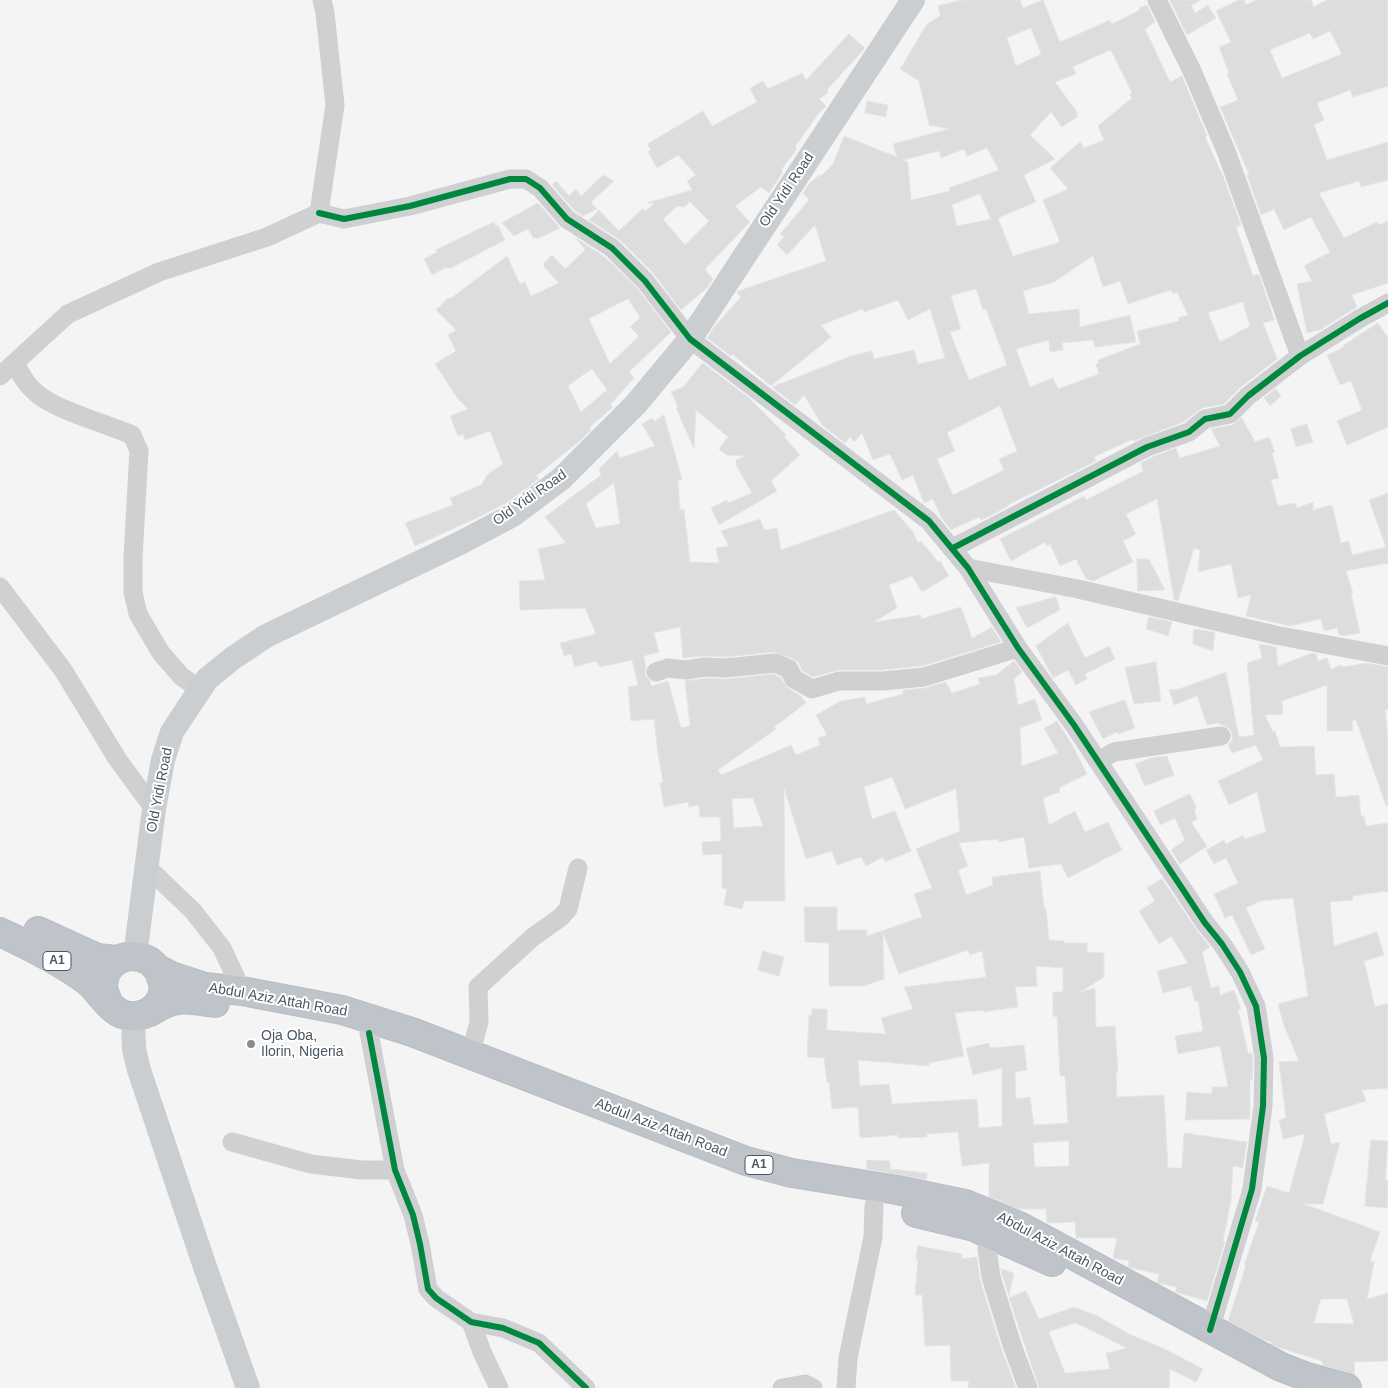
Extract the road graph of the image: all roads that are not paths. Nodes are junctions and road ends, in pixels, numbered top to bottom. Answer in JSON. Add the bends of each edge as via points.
{"nodes":[{"id":1,"x":322,"y":0,"type":"edge"},
{"id":2,"x":913,"y":0,"type":"edge"},
{"id":3,"x":1158,"y":0,"type":"edge"},
{"id":4,"x":319,"y":213,"type":"junction"},
{"id":5,"x":1388,"y":303,"type":"edge"},
{"id":6,"x":690,"y":339,"type":"junction"},
{"id":7,"x":1300,"y":356,"type":"junction"},
{"id":8,"x":15,"y":363,"type":"junction"},
{"id":9,"x":0,"y":376,"type":"edge"},
{"id":10,"x":953,"y":548,"type":"junction"},
{"id":11,"x":968,"y":568,"type":"junction"},
{"id":12,"x":0,"y":587,"type":"edge"},
{"id":13,"x":1018,"y":648,"type":"junction"},
{"id":14,"x":1388,"y":656,"type":"edge"},
{"id":15,"x":656,"y":672,"type":"dead end"},
{"id":16,"x":200,"y":690,"type":"junction"},
{"id":17,"x":1221,"y":736,"type":"dead end"},
{"id":18,"x":1098,"y":761,"type":"junction"},
{"id":19,"x":154,"y":809,"type":"junction"},
{"id":20,"x":147,"y":867,"type":"junction"},
{"id":21,"x":578,"y":868,"type":"dead end"},
{"id":22,"x":0,"y":915,"type":"edge"},
{"id":23,"x":0,"y":932,"type":"edge"},
{"id":24,"x":126,"y":958,"type":"junction"},
{"id":25,"x":158,"y":969,"type":"junction"},
{"id":26,"x":242,"y":991,"type":"junction"},
{"id":27,"x":107,"y":1000,"type":"junction"},
{"id":28,"x":141,"y":1014,"type":"junction"},
{"id":29,"x":369,"y":1033,"type":"junction"},
{"id":30,"x":470,"y":1055,"type":"junction"},
{"id":31,"x":232,"y":1142,"type":"dead end"},
{"id":32,"x":395,"y":1170,"type":"junction"},
{"id":33,"x":858,"y":1197,"type":"junction"},
{"id":34,"x":991,"y":1236,"type":"junction"},
{"id":35,"x":471,"y":1322,"type":"junction"},
{"id":36,"x":1210,"y":1330,"type":"junction"},
{"id":37,"x":248,"y":1388,"type":"edge"},
{"id":38,"x":499,"y":1388,"type":"edge"},
{"id":39,"x":586,"y":1388,"type":"edge"},
{"id":40,"x":782,"y":1388,"type":"edge"},
{"id":41,"x":813,"y":1388,"type":"edge"},
{"id":42,"x":846,"y":1388,"type":"edge"},
{"id":43,"x":1028,"y":1388,"type":"edge"},
{"id":44,"x":1285,"y":1388,"type":"edge"},
{"id":45,"x":1347,"y":1388,"type":"edge"}],
"edges":[{"from":1,"to":4,"type":"street","via":[[335,105]]},
{"from":2,"to":6,"type":"main road","name":"Old Yidi Road"},
{"from":3,"to":7,"type":"street","via":[[1226,151]]},
{"from":4,"to":6,"type":"street","via":[[353,218],[510,179],[526,179],[540,188],[567,218],[612,248],[645,280]]},
{"from":4,"to":8,"type":"street","via":[[266,237],[159,272],[68,314]]},
{"from":5,"to":7,"type":"street"},
{"from":6,"to":10,"type":"street","via":[[929,521]]},
{"from":6,"to":16,"type":"main road","name":"Old Yidi Road","via":[[636,404],[561,479],[512,515],[266,636],[207,679]]},
{"from":7,"to":10,"type":"street","via":[[1230,414],[1205,418],[1189,432],[1147,447]]},
{"from":8,"to":9,"type":"street"},
{"from":8,"to":16,"type":"street","via":[[34,392],[56,405],[132,436],[139,451],[132,557],[133,592],[138,614],[160,653],[181,676]]},
{"from":10,"to":11,"type":"street"},
{"from":11,"to":13,"type":"street"},
{"from":11,"to":14,"type":"street","via":[[1078,589],[1275,635]]},
{"from":12,"to":19,"type":"street","via":[[63,670],[118,760]]},
{"from":13,"to":15,"type":"street","via":[[924,677],[839,681],[812,689],[794,679],[789,669],[775,663],[686,670],[668,668]]},
{"from":13,"to":18,"type":"street"},
{"from":16,"to":19,"type":"main road","name":"Old Yidi Road","via":[[172,732]]},
{"from":17,"to":18,"type":"street","via":[[1114,752]]},
{"from":18,"to":36,"type":"street","via":[[1240,972],[1256,1006],[1264,1058],[1263,1106],[1252,1189]]},
{"from":19,"to":20,"type":"main road","name":"Old Yidi Road"},
{"from":20,"to":24,"type":"main road","name":"Old Yidi Road"},
{"from":20,"to":26,"type":"street","via":[[193,911],[222,948]]},
{"from":21,"to":30,"type":"street","via":[[568,909],[478,987],[479,1022]]},
{"from":22,"to":24,"type":"highway","number":"A1","via":[[97,958]]},
{"from":23,"to":27,"type":"highway","number":"A1","via":[[76,973]]},
{"from":24,"to":25,"type":"highway","via":[[145,958]]},
{"from":24,"to":27,"type":"highway","via":[[110,968],[105,977],[103,987]]},
{"from":25,"to":26,"type":"highway","name":"Abdul Aziz Attah Road","number":"A1","via":[[205,987]]},
{"from":25,"to":28,"type":"highway","via":[[164,984],[162,995],[158,1004]]},
{"from":26,"to":30,"type":"highway","name":"Abdul Aziz Attah Road","number":"A1","via":[[342,1010]]},
{"from":27,"to":28,"type":"highway","via":[[122,1014]]},
{"from":28,"to":29,"type":"highway","name":"Abdul Aziz Attah Road","number":"A1","via":[[181,998],[304,1016]]},
{"from":28,"to":37,"type":"main road","via":[[134,1049],[139,1070]]},
{"from":29,"to":32,"type":"street"},
{"from":29,"to":33,"type":"highway","name":"Abdul Aziz Attah Road","number":"A1","via":[[721,1171],[800,1194]]},
{"from":30,"to":33,"type":"highway","name":"Abdul Aziz Attah Road","number":"A1","via":[[746,1161],[792,1173]]},
{"from":31,"to":32,"type":"street","via":[[311,1164]]},
{"from":32,"to":35,"type":"street","via":[[413,1215],[428,1289]]},
{"from":33,"to":34,"type":"highway","name":"Abdul Aziz Attah Road","number":"A1","via":[[974,1227]]},
{"from":33,"to":36,"type":"highway","name":"Abdul Aziz Attah Road","number":"A1","via":[[897,1190],[965,1204],[990,1213],[1021,1226]]},
{"from":33,"to":42,"type":"street","via":[[873,1237],[848,1358]]},
{"from":34,"to":43,"type":"street","via":[[987,1248],[991,1277]]},
{"from":34,"to":44,"type":"highway","name":"Abdul Aziz Attah Road","number":"A1","via":[[1083,1278]]},
{"from":35,"to":38,"type":"street"},
{"from":35,"to":39,"type":"street","via":[[503,1328],[539,1343]]},
{"from":36,"to":45,"type":"highway","name":"Abdul Aziz Attah Road","number":"A1","via":[[1281,1367]]},
{"from":40,"to":41,"type":"street","via":[[805,1384]]}]}
